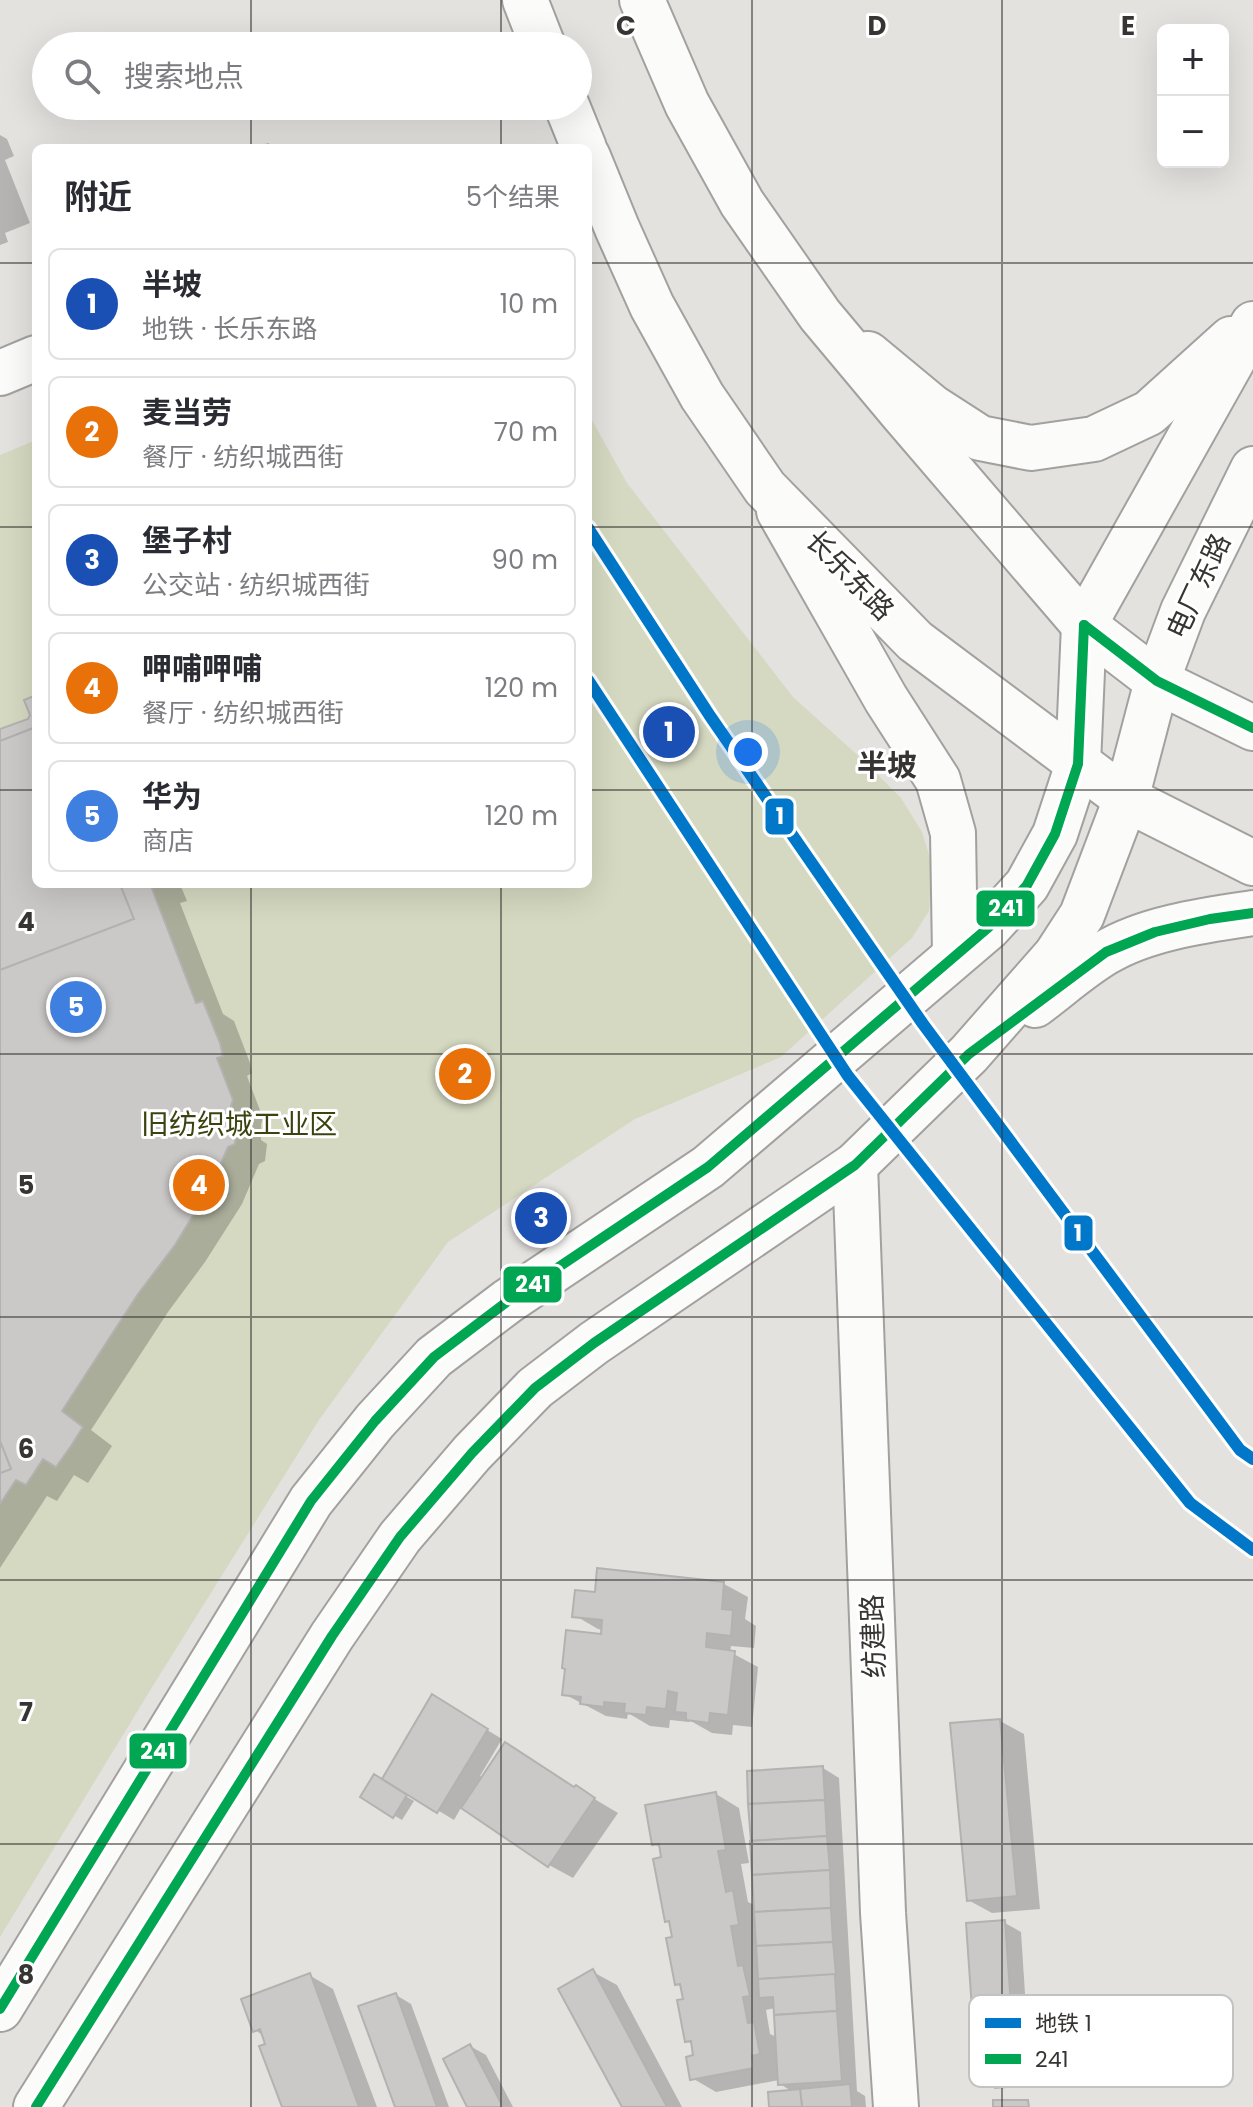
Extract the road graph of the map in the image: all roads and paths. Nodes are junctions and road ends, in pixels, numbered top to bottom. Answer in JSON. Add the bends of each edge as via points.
{"nodes":[{"id":1,"x":525,"y":0,"type":"edge"},
{"id":2,"x":642,"y":0,"type":"edge"},
{"id":3,"x":538,"y":32,"type":"edge"},
{"id":4,"x":592,"y":174,"type":"edge"},
{"id":5,"x":820,"y":315,"type":"junction"},
{"id":6,"x":1253,"y":321,"type":"edge"},
{"id":7,"x":32,"y":360,"type":"edge"},
{"id":8,"x":0,"y":373,"type":"edge"},
{"id":9,"x":1253,"y":469,"type":"edge"},
{"id":10,"x":765,"y":488,"type":"junction"},
{"id":11,"x":1084,"y":625,"type":"junction"},
{"id":12,"x":1157,"y":681,"type":"junction"},
{"id":13,"x":1253,"y":728,"type":"edge"},
{"id":14,"x":1078,"y":764,"type":"junction"},
{"id":15,"x":1126,"y":799,"type":"junction"},
{"id":16,"x":1253,"y":863,"type":"edge"},
{"id":17,"x":1253,"y":913,"type":"edge"},
{"id":18,"x":955,"y":954,"type":"junction"},
{"id":19,"x":969,"y":1054,"type":"junction"},
{"id":20,"x":855,"y":1165,"type":"junction"},
{"id":21,"x":0,"y":2009,"type":"edge"},
{"id":22,"x":36,"y":2107,"type":"edge"},
{"id":23,"x":896,"y":2107,"type":"edge"}],
"edges":[{"from":1,"to":3,"type":"main road"},
{"from":2,"to":5,"type":"main road","via":[[687,104],[742,203]]},
{"from":4,"to":10,"type":"main road","name":"长乐东路","via":[[652,306],[702,396]]},
{"from":5,"to":6,"type":"main road","via":[[932,407],[980,438],[1031,448],[1094,439],[1149,413]]},
{"from":5,"to":11,"type":"main road"},
{"from":6,"to":11,"type":"main road"},
{"from":7,"to":8,"type":"main road"},
{"from":9,"to":12,"type":"main road","name":"电厂东路","via":[[1183,611]]},
{"from":10,"to":14,"type":"main road","name":"长乐东路","via":[[915,641]]},
{"from":10,"to":18,"type":"main road","via":[[938,780],[953,833]]},
{"from":11,"to":12,"type":"main road"},
{"from":11,"to":14,"type":"main road"},
{"from":12,"to":13,"type":"main road"},
{"from":12,"to":15,"type":"main road","name":"电厂东路"},
{"from":14,"to":15,"type":"main road","name":"长乐东路"},
{"from":14,"to":18,"type":"main road","via":[[1055,834],[1027,885],[989,927]]},
{"from":15,"to":16,"type":"main road","name":"长乐东路"},
{"from":15,"to":19,"type":"main road","name":"电厂东路","via":[[1082,915],[1056,955]]},
{"from":17,"to":19,"type":"main road","via":[[1155,932],[1106,952]]},
{"from":18,"to":21,"type":"main road","via":[[708,1167],[434,1357],[375,1421],[311,1501]]},
{"from":19,"to":20,"type":"main road"},
{"from":20,"to":22,"type":"main road","via":[[594,1343],[535,1388],[472,1453],[400,1537],[332,1636]]},
{"from":20,"to":23,"type":"main road","name":"纺建路","via":[[883,1913]]}]}
